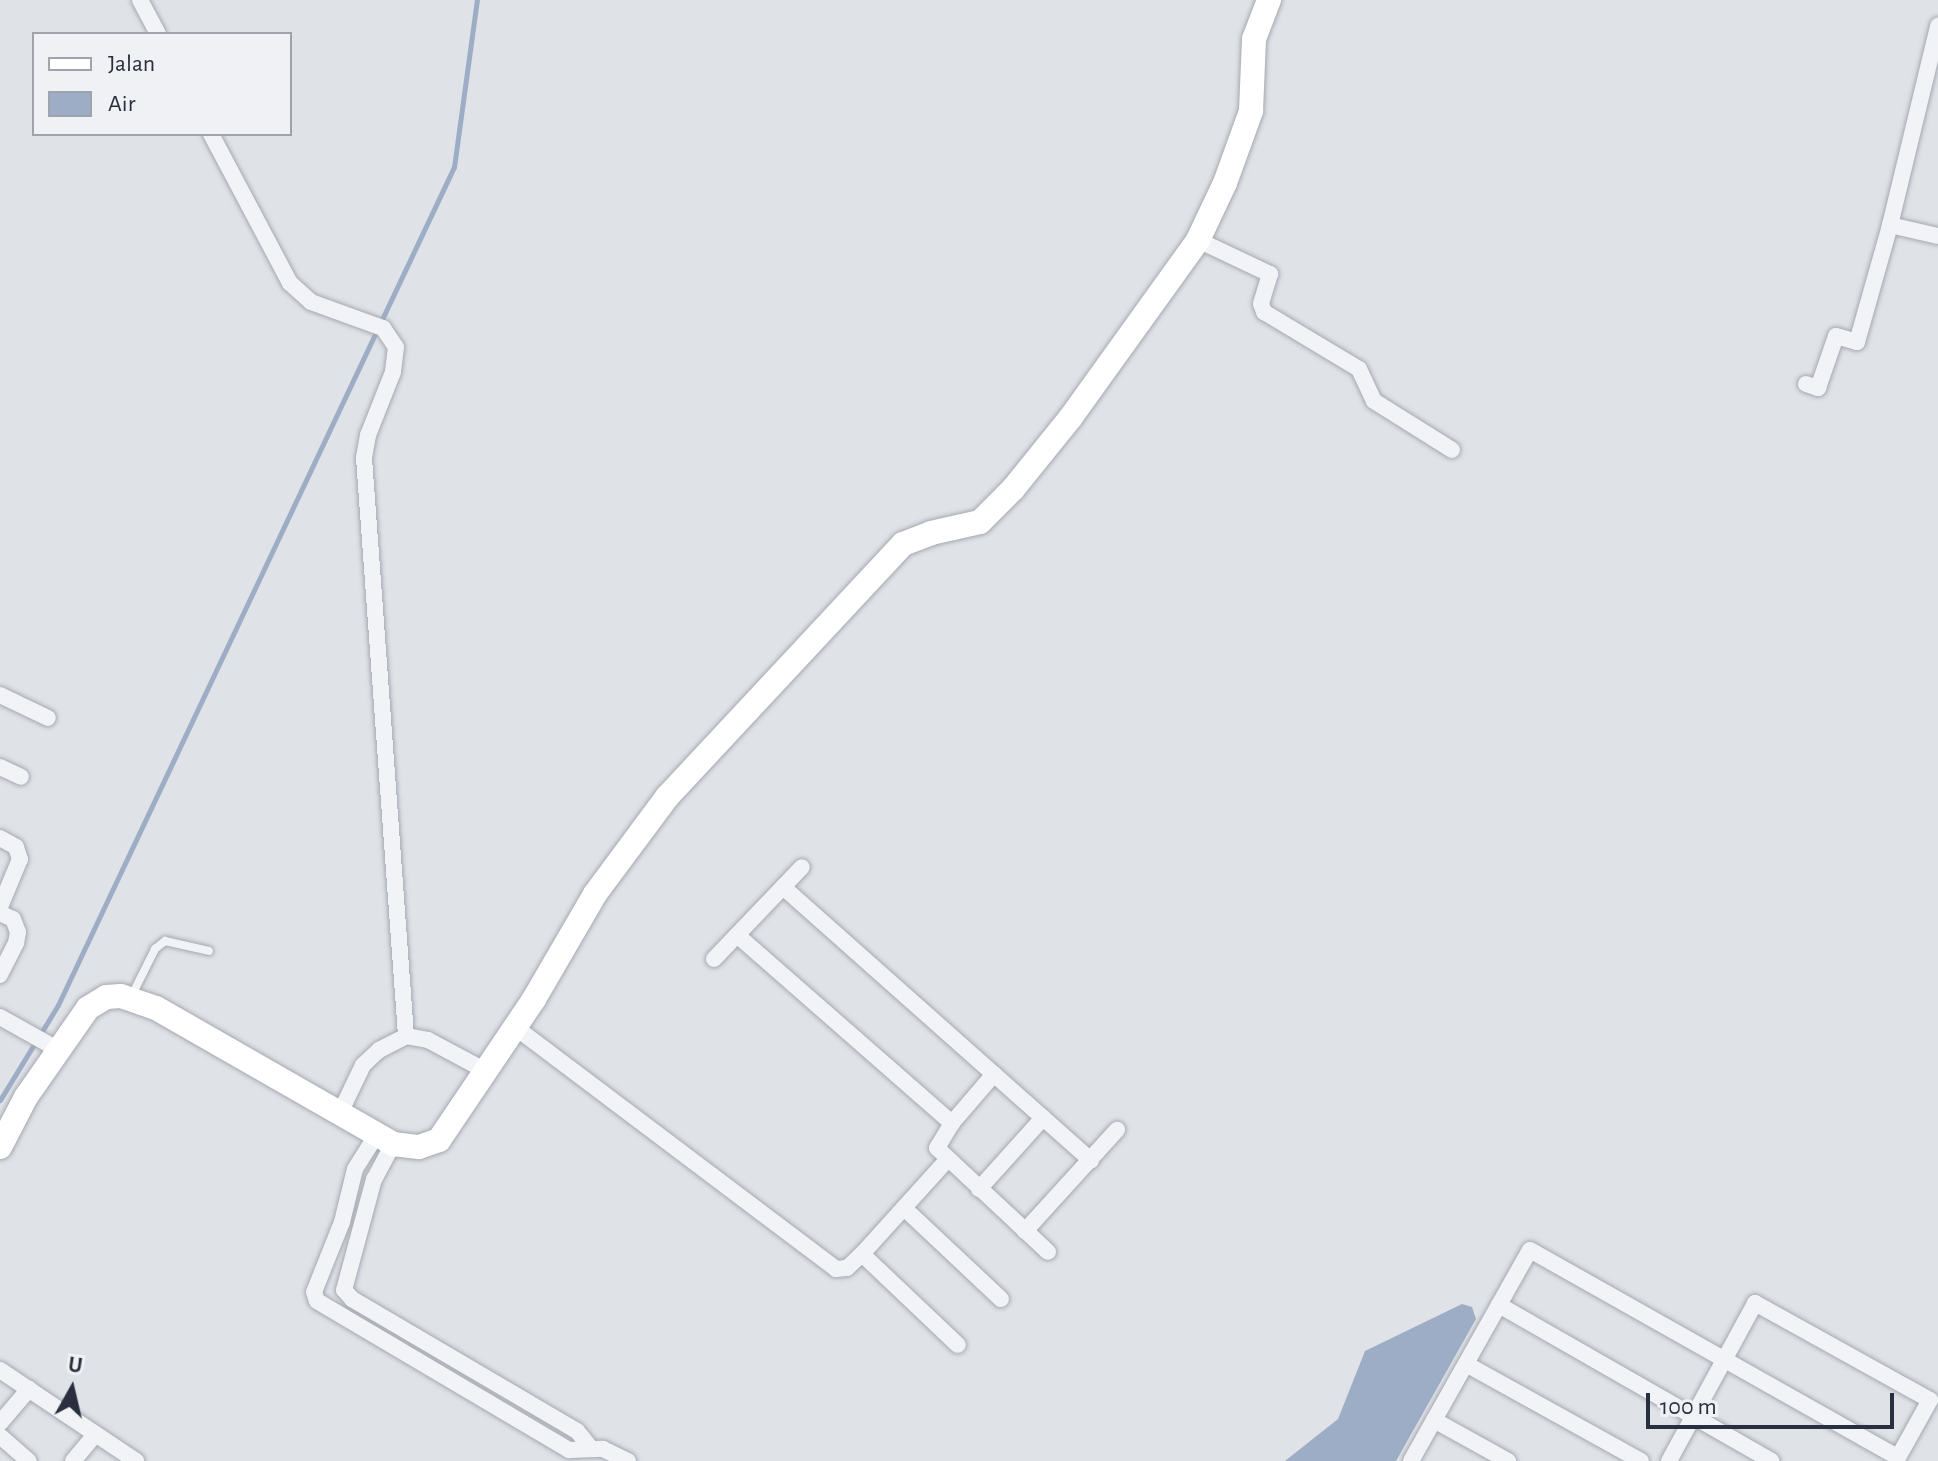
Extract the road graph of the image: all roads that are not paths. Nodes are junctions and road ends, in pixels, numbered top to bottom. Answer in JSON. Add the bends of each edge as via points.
{"nodes":[{"id":1,"x":140,"y":0,"type":"edge"},
{"id":2,"x":1269,"y":0,"type":"edge"},
{"id":3,"x":1938,"y":26,"type":"edge"},
{"id":4,"x":157,"y":32,"type":"edge"},
{"id":5,"x":212,"y":136,"type":"edge"},
{"id":6,"x":1890,"y":225,"type":"junction"},
{"id":7,"x":1938,"y":236,"type":"edge"},
{"id":8,"x":1198,"y":240,"type":"junction"},
{"id":9,"x":1806,"y":384,"type":"dead end"},
{"id":10,"x":1452,"y":450,"type":"dead end"},
{"id":11,"x":0,"y":695,"type":"edge"},
{"id":12,"x":48,"y":718,"type":"dead end"},
{"id":13,"x":0,"y":767,"type":"edge"},
{"id":14,"x":21,"y":777,"type":"dead end"},
{"id":15,"x":0,"y":838,"type":"edge"},
{"id":16,"x":802,"y":867,"type":"dead end"},
{"id":17,"x":783,"y":887,"type":"junction"},
{"id":18,"x":0,"y":910,"type":"edge"},
{"id":19,"x":737,"y":935,"type":"junction"},
{"id":20,"x":209,"y":951,"type":"dead end"},
{"id":21,"x":714,"y":959,"type":"dead end"},
{"id":22,"x":0,"y":975,"type":"edge"},
{"id":23,"x":130,"y":997,"type":"junction"},
{"id":24,"x":7,"y":1021,"type":"edge"},
{"id":25,"x":515,"y":1027,"type":"junction"},
{"id":26,"x":406,"y":1036,"type":"junction"},
{"id":27,"x":52,"y":1046,"type":"junction"},
{"id":28,"x":486,"y":1071,"type":"junction"},
{"id":29,"x":994,"y":1074,"type":"junction"},
{"id":30,"x":340,"y":1113,"type":"junction"},
{"id":31,"x":1043,"y":1118,"type":"junction"},
{"id":32,"x":952,"y":1123,"type":"junction"},
{"id":33,"x":1117,"y":1130,"type":"dead end"},
{"id":34,"x":385,"y":1139,"type":"junction"},
{"id":35,"x":0,"y":1147,"type":"edge"},
{"id":36,"x":947,"y":1160,"type":"junction"},
{"id":37,"x":1091,"y":1160,"type":"junction"},
{"id":38,"x":979,"y":1189,"type":"junction"},
{"id":39,"x":904,"y":1208,"type":"junction"},
{"id":40,"x":1025,"y":1231,"type":"junction"},
{"id":41,"x":1048,"y":1252,"type":"dead end"},
{"id":42,"x":862,"y":1254,"type":"junction"},
{"id":43,"x":1001,"y":1299,"type":"dead end"},
{"id":44,"x":1499,"y":1305,"type":"junction"},
{"id":45,"x":958,"y":1345,"type":"dead end"},
{"id":46,"x":1725,"y":1359,"type":"junction"},
{"id":47,"x":1466,"y":1364,"type":"junction"},
{"id":48,"x":0,"y":1370,"type":"edge"},
{"id":49,"x":29,"y":1389,"type":"junction"},
{"id":50,"x":1694,"y":1417,"type":"junction"},
{"id":51,"x":1434,"y":1420,"type":"junction"},
{"id":52,"x":0,"y":1423,"type":"edge"},
{"id":53,"x":96,"y":1434,"type":"junction"},
{"id":54,"x":0,"y":1436,"type":"edge"},
{"id":55,"x":595,"y":1452,"type":"edge"},
{"id":56,"x":1897,"y":1459,"type":"edge"},
{"id":57,"x":29,"y":1461,"type":"edge"},
{"id":58,"x":73,"y":1461,"type":"edge"},
{"id":59,"x":136,"y":1461,"type":"edge"},
{"id":60,"x":628,"y":1461,"type":"edge"},
{"id":61,"x":1411,"y":1461,"type":"edge"},
{"id":62,"x":1508,"y":1461,"type":"edge"},
{"id":63,"x":1641,"y":1461,"type":"edge"},
{"id":64,"x":1669,"y":1461,"type":"edge"},
{"id":65,"x":1771,"y":1461,"type":"edge"}],
"edges":[{"from":1,"to":4,"type":"street"},
{"from":2,"to":8,"type":"street","via":[[1254,39],[1251,111]]},
{"from":3,"to":6,"type":"street"},
{"from":5,"to":26,"type":"street","via":[[290,283],[311,302],[383,328],[396,347],[393,372],[364,458]]},
{"from":6,"to":7,"type":"street"},
{"from":6,"to":9,"type":"street","via":[[1857,342],[1836,336],[1818,388]]},
{"from":8,"to":10,"type":"street","via":[[1270,274],[1261,304],[1264,312],[1359,369],[1374,401]]},
{"from":8,"to":25,"type":"street","via":[[1071,417],[994,509],[968,527],[903,544],[667,797],[595,894]]},
{"from":11,"to":12,"type":"street"},
{"from":13,"to":14,"type":"street"},
{"from":15,"to":18,"type":"street","via":[[20,853]]},
{"from":16,"to":17,"type":"street"},
{"from":17,"to":19,"type":"street"},
{"from":17,"to":29,"type":"street"},
{"from":18,"to":22,"type":"street","via":[[13,919],[18,932]]},
{"from":19,"to":21,"type":"street"},
{"from":19,"to":32,"type":"street"},
{"from":20,"to":23,"type":"lane","via":[[165,941],[155,949]]},
{"from":23,"to":27,"type":"street","via":[[95,1002]]},
{"from":23,"to":30,"type":"street"},
{"from":24,"to":27,"type":"street"},
{"from":25,"to":28,"type":"street"},
{"from":25,"to":42,"type":"street","via":[[835,1268],[847,1268]]},
{"from":26,"to":28,"type":"street","via":[[428,1040]]},
{"from":26,"to":30,"type":"street","via":[[363,1065]]},
{"from":27,"to":35,"type":"street"},
{"from":28,"to":34,"type":"street","via":[[439,1140],[419,1147]]},
{"from":29,"to":31,"type":"street"},
{"from":29,"to":32,"type":"street"},
{"from":30,"to":34,"type":"street"},
{"from":31,"to":37,"type":"street"},
{"from":31,"to":38,"type":"street"},
{"from":32,"to":36,"type":"street","via":[[937,1144]]},
{"from":33,"to":37,"type":"street"},
{"from":34,"to":55,"type":"street","via":[[344,1290],[577,1431]]},
{"from":34,"to":55,"type":"street","via":[[355,1169],[342,1222],[314,1292],[317,1301],[569,1450]]},
{"from":36,"to":38,"type":"street"},
{"from":36,"to":39,"type":"street"},
{"from":37,"to":40,"type":"street"},
{"from":38,"to":40,"type":"street"},
{"from":39,"to":42,"type":"street"},
{"from":39,"to":43,"type":"street"},
{"from":40,"to":41,"type":"street"},
{"from":42,"to":45,"type":"street"},
{"from":44,"to":46,"type":"street","via":[[1530,1250]]},
{"from":44,"to":47,"type":"street"},
{"from":44,"to":50,"type":"street"},
{"from":46,"to":50,"type":"street"},
{"from":46,"to":56,"type":"street"},
{"from":46,"to":56,"type":"street","via":[[1755,1303],[1930,1400]]},
{"from":47,"to":51,"type":"street"},
{"from":47,"to":63,"type":"street"},
{"from":48,"to":49,"type":"street"},
{"from":49,"to":52,"type":"street"},
{"from":49,"to":53,"type":"street"},
{"from":50,"to":64,"type":"street"},
{"from":50,"to":65,"type":"street"},
{"from":51,"to":61,"type":"street"},
{"from":51,"to":62,"type":"street"},
{"from":53,"to":58,"type":"street"},
{"from":53,"to":59,"type":"street"},
{"from":54,"to":57,"type":"street"},
{"from":55,"to":60,"type":"street"}]}
